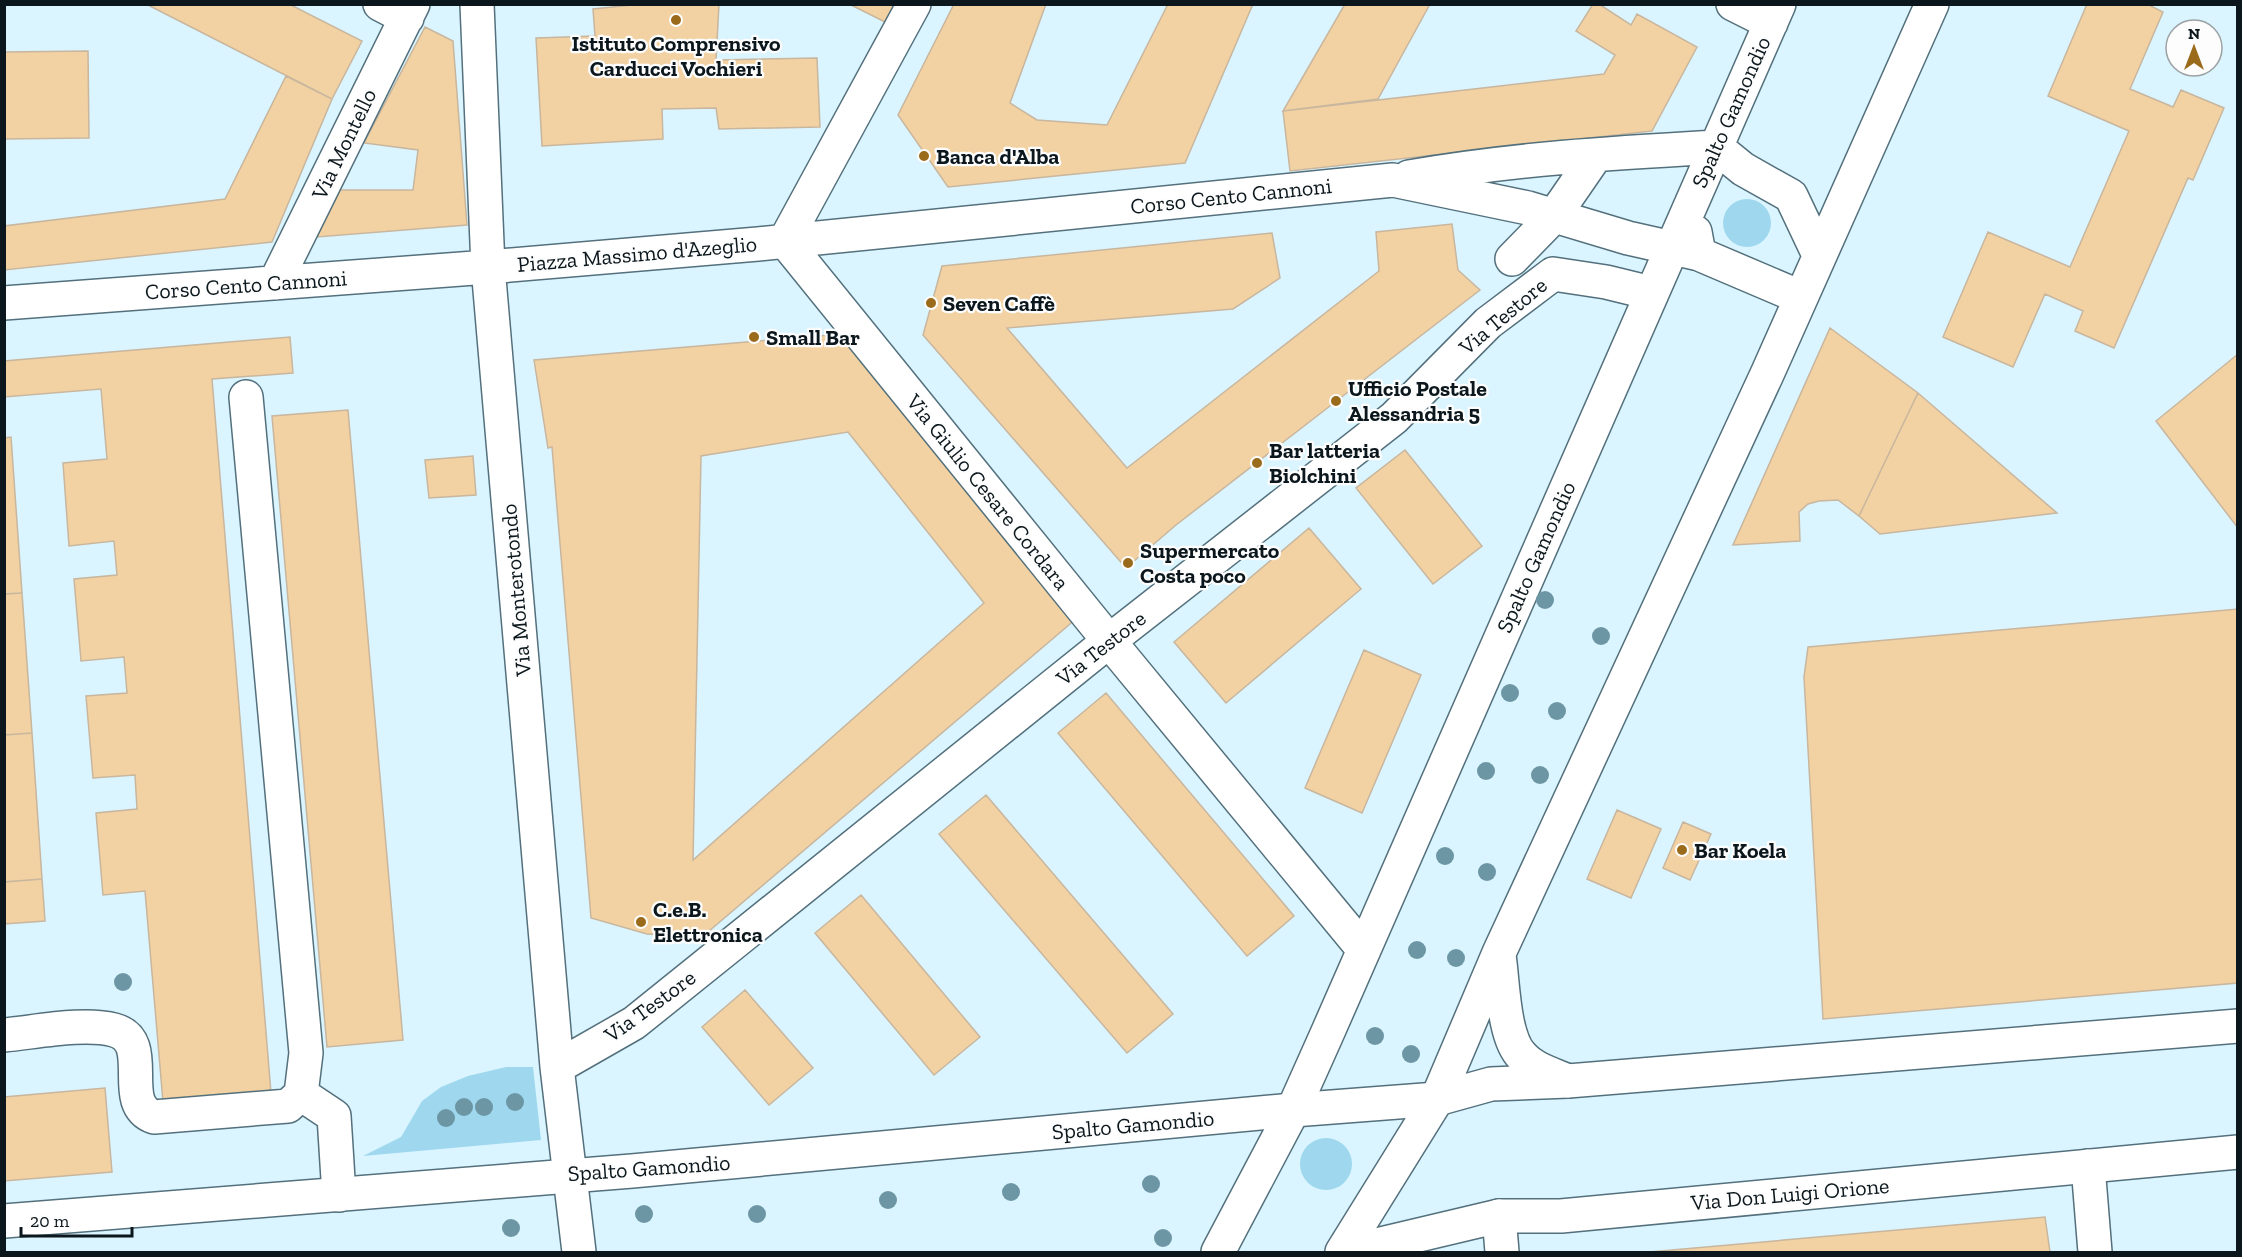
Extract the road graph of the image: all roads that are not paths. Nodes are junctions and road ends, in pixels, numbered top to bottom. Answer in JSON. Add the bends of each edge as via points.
{"nodes":[{"id":1,"x":477,"y":4,"type":"edge"},
{"id":2,"x":914,"y":4,"type":"edge"},
{"id":3,"x":1732,"y":4,"type":"edge"},
{"id":4,"x":1932,"y":4,"type":"edge"},
{"id":5,"x":400,"y":9,"type":"edge"},
{"id":6,"x":1775,"y":14,"type":"edge"},
{"id":7,"x":1716,"y":147,"type":"junction"},
{"id":8,"x":1596,"y":155,"type":"junction"},
{"id":9,"x":1393,"y":180,"type":"junction"},
{"id":10,"x":1497,"y":201,"type":"junction"},
{"id":11,"x":1554,"y":216,"type":"junction"},
{"id":12,"x":785,"y":242,"type":"junction"},
{"id":13,"x":1685,"y":251,"type":"junction"},
{"id":14,"x":1819,"y":255,"type":"junction"},
{"id":15,"x":1512,"y":259,"type":"junction"},
{"id":16,"x":488,"y":267,"type":"junction"},
{"id":17,"x":275,"y":283,"type":"junction"},
{"id":18,"x":1651,"y":293,"type":"junction"},
{"id":19,"x":1800,"y":297,"type":"junction"},
{"id":20,"x":4,"y":303,"type":"edge"},
{"id":21,"x":1488,"y":323,"type":"junction"},
{"id":22,"x":246,"y":397,"type":"dead end"},
{"id":23,"x":1108,"y":641,"type":"junction"},
{"id":24,"x":1365,"y":950,"type":"junction"},
{"id":25,"x":1499,"y":953,"type":"junction"},
{"id":26,"x":2238,"y":1026,"type":"edge"},
{"id":27,"x":4,"y":1035,"type":"edge"},
{"id":28,"x":557,"y":1067,"type":"junction"},
{"id":29,"x":1568,"y":1081,"type":"junction"},
{"id":30,"x":301,"y":1094,"type":"junction"},
{"id":31,"x":1437,"y":1099,"type":"junction"},
{"id":32,"x":1293,"y":1110,"type":"junction"},
{"id":33,"x":2238,"y":1152,"type":"edge"},
{"id":34,"x":2088,"y":1166,"type":"junction"},
{"id":35,"x":568,"y":1174,"type":"junction"},
{"id":36,"x":339,"y":1195,"type":"junction"},
{"id":37,"x":1499,"y":1216,"type":"junction"},
{"id":38,"x":4,"y":1221,"type":"edge"},
{"id":39,"x":579,"y":1252,"type":"edge"},
{"id":40,"x":1218,"y":1252,"type":"edge"},
{"id":41,"x":1345,"y":1252,"type":"edge"},
{"id":42,"x":1502,"y":1252,"type":"edge"},
{"id":43,"x":2095,"y":1252,"type":"edge"}],
"edges":[{"from":1,"to":16,"type":"street","name":"Via Monterotondo"},
{"from":2,"to":12,"type":"street"},
{"from":3,"to":6,"type":"street"},
{"from":4,"to":14,"type":"street"},
{"from":5,"to":17,"type":"street","name":"Via Montello"},
{"from":6,"to":7,"type":"street","name":"Spalto Gamondio"},
{"from":7,"to":8,"type":"street"},
{"from":7,"to":13,"type":"street","name":"Spalto Gamondio","via":[[1690,204]]},
{"from":7,"to":14,"type":"street","via":[[1743,169],[1791,196]]},
{"from":8,"to":9,"type":"street","via":[[1469,166]]},
{"from":8,"to":11,"type":"street"},
{"from":9,"to":10,"type":"street","name":"Corso Cento Cannoni"},
{"from":9,"to":12,"type":"street","name":"Corso Cento Cannoni"},
{"from":10,"to":11,"type":"street","name":"Corso Cento Cannoni"},
{"from":10,"to":15,"type":"street","via":[[1516,223]]},
{"from":11,"to":13,"type":"street","name":"Corso Cento Cannoni"},
{"from":11,"to":15,"type":"street"},
{"from":12,"to":16,"type":"street","name":"Piazza Massimo d'Azeglio"},
{"from":12,"to":23,"type":"street","name":"Via Giulio Cesare Cordara"},
{"from":13,"to":18,"type":"street","name":"Spalto Gamondio"},
{"from":13,"to":19,"type":"street","name":"Corso Cento Cannoni"},
{"from":14,"to":19,"type":"street"},
{"from":15,"to":21,"type":"street"},
{"from":16,"to":17,"type":"street","name":"Corso Cento Cannoni"},
{"from":16,"to":28,"type":"street","name":"Via Monterotondo"},
{"from":17,"to":20,"type":"street","name":"Corso Cento Cannoni"},
{"from":18,"to":21,"type":"street","name":"Via Testore","via":[[1553,274]]},
{"from":18,"to":24,"type":"street","name":"Spalto Gamondio"},
{"from":19,"to":25,"type":"street"},
{"from":21,"to":23,"type":"street","name":"Via Testore","via":[[1394,418]]},
{"from":22,"to":30,"type":"street","via":[[304,1035]]},
{"from":23,"to":24,"type":"street","name":"Via Giulio Cesare Cordara"},
{"from":23,"to":28,"type":"street","name":"Via Testore","via":[[634,1023]]},
{"from":24,"to":32,"type":"street","name":"Spalto Gamondio"},
{"from":25,"to":29,"type":"street","via":[[1506,1014],[1521,1056],[1539,1069]]},
{"from":25,"to":31,"type":"street"},
{"from":26,"to":29,"type":"street"},
{"from":27,"to":30,"type":"street","via":[[90,1028],[117,1030],[128,1036],[136,1059],[137,1100],[141,1109],[154,1117],[288,1106]]},
{"from":28,"to":35,"type":"street","name":"Via Monterotondo"},
{"from":29,"to":31,"type":"street","via":[[1491,1084]]},
{"from":30,"to":36,"type":"street","via":[[334,1116]]},
{"from":31,"to":32,"type":"street","name":"Spalto Gamondio"},
{"from":31,"to":41,"type":"street"},
{"from":32,"to":35,"type":"street","name":"Spalto Gamondio"},
{"from":32,"to":40,"type":"street","name":"Spalto Gamondio"},
{"from":33,"to":34,"type":"street","name":"Via Don Luigi Orione"},
{"from":34,"to":37,"type":"street","name":"Via Don Luigi Orione","via":[[1561,1216]]},
{"from":34,"to":43,"type":"street"},
{"from":35,"to":36,"type":"street","name":"Spalto Gamondio"},
{"from":35,"to":39,"type":"street","name":"Via Monterotondo"},
{"from":36,"to":38,"type":"street","name":"Spalto Gamondio"},
{"from":37,"to":41,"type":"street","name":"Via Don Luigi Orione"},
{"from":37,"to":42,"type":"street"}]}
